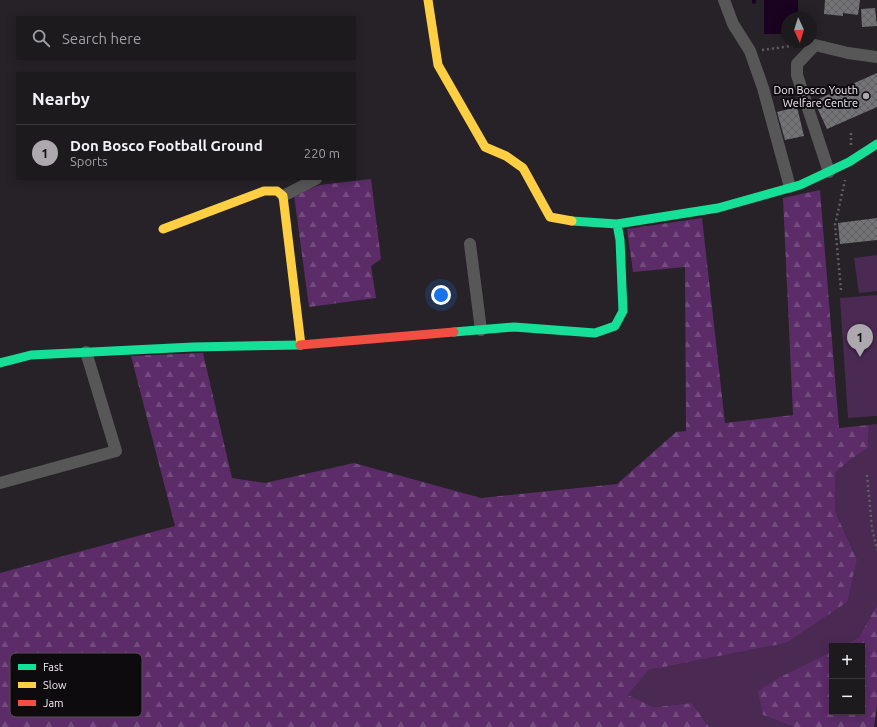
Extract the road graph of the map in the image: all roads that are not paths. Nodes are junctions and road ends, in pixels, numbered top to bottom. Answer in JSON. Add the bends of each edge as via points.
{"nodes":[{"id":1,"x":428,"y":0,"type":"edge"},
{"id":2,"x":724,"y":0,"type":"edge"},
{"id":3,"x":877,"y":57,"type":"edge"},
{"id":4,"x":877,"y":144,"type":"edge"},
{"id":5,"x":829,"y":172,"type":"junction"},
{"id":6,"x":314,"y":180,"type":"edge"},
{"id":7,"x":790,"y":187,"type":"junction"},
{"id":8,"x":283,"y":196,"type":"junction"},
{"id":9,"x":617,"y":224,"type":"junction"},
{"id":10,"x":163,"y":229,"type":"dead end"},
{"id":11,"x":470,"y":244,"type":"dead end"},
{"id":12,"x":481,"y":330,"type":"junction"},
{"id":13,"x":301,"y":345,"type":"junction"},
{"id":14,"x":86,"y":352,"type":"junction"},
{"id":15,"x":0,"y":363,"type":"edge"},
{"id":16,"x":0,"y":483,"type":"edge"}],
"edges":[{"from":1,"to":9,"type":"street","via":[[438,65],[484,147],[506,156],[523,168],[550,217],[565,221]]},
{"from":2,"to":7,"type":"street","via":[[733,24],[750,51],[763,88]]},
{"from":3,"to":5,"type":"street","via":[[815,45],[797,64],[796,75]]},
{"from":4,"to":5,"type":"street"},
{"from":5,"to":7,"type":"street"},
{"from":6,"to":8,"type":"street"},
{"from":7,"to":9,"type":"street","via":[[718,208]]},
{"from":8,"to":10,"type":"street","via":[[277,191],[264,191]]},
{"from":8,"to":13,"type":"street"},
{"from":9,"to":12,"type":"street","via":[[623,311],[615,326],[595,333],[514,327]]},
{"from":11,"to":12,"type":"street"},
{"from":12,"to":13,"type":"street"},
{"from":13,"to":14,"type":"street"},
{"from":14,"to":15,"type":"street","via":[[31,355]]},
{"from":14,"to":16,"type":"street","via":[[116,450]]}]}
